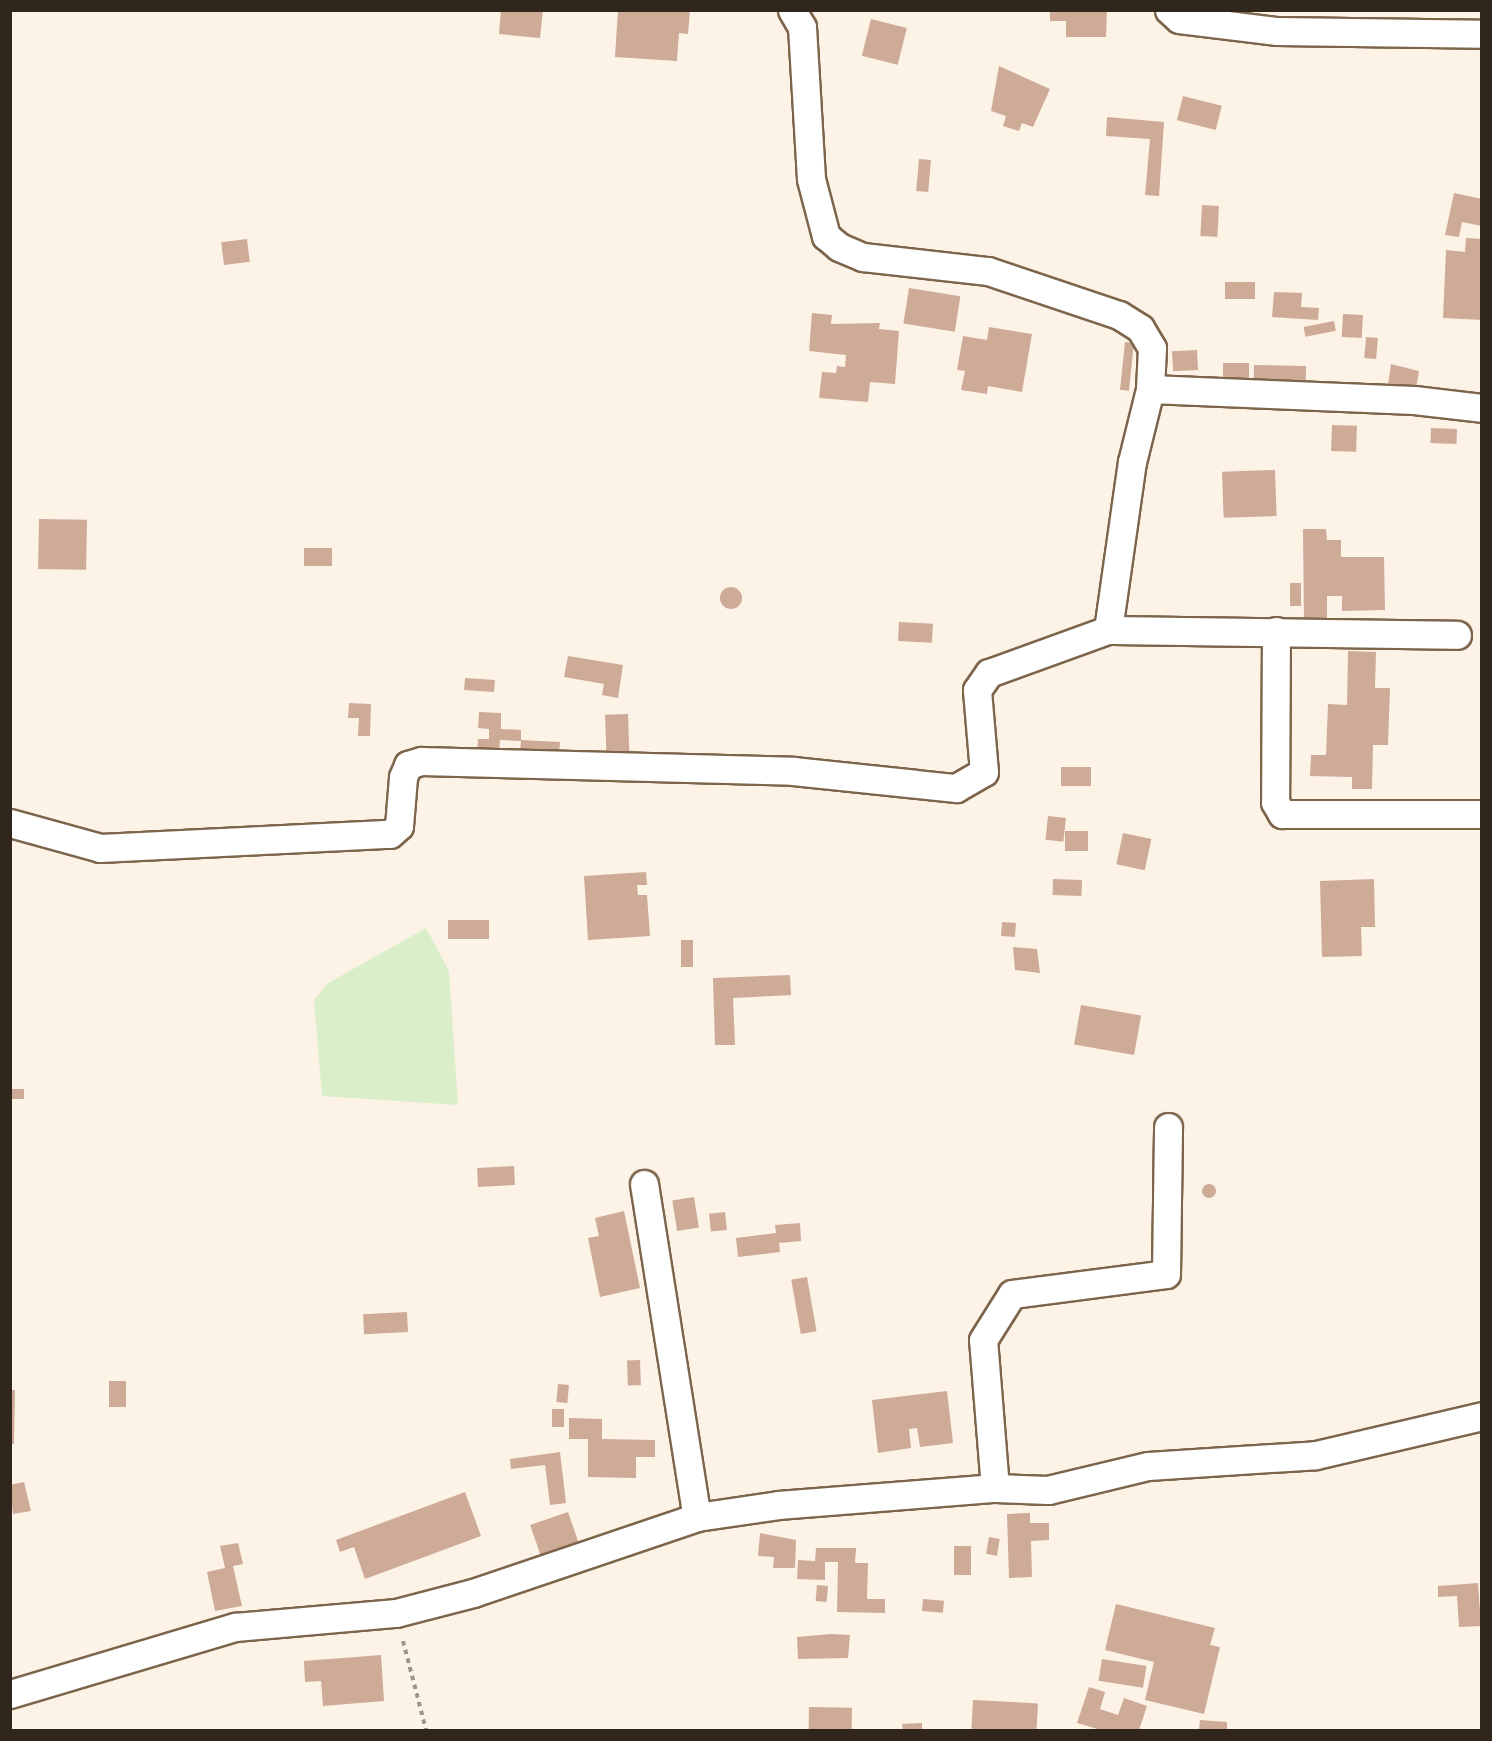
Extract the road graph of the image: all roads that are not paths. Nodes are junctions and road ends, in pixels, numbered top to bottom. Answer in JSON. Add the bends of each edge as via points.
{"nodes":[{"id":1,"x":1169,"y":10,"type":"edge"},
{"id":2,"x":800,"y":16,"type":"edge"},
{"id":3,"x":1482,"y":34,"type":"edge"},
{"id":4,"x":1150,"y":389,"type":"junction"},
{"id":5,"x":1482,"y":408,"type":"edge"},
{"id":6,"x":1108,"y":630,"type":"junction"},
{"id":7,"x":1276,"y":631,"type":"junction"},
{"id":8,"x":1457,"y":635,"type":"dead end"},
{"id":9,"x":1482,"y":814,"type":"edge"},
{"id":10,"x":10,"y":823,"type":"edge"},
{"id":11,"x":1168,"y":1127,"type":"dead end"},
{"id":12,"x":644,"y":1184,"type":"dead end"},
{"id":13,"x":1482,"y":1416,"type":"edge"},
{"id":14,"x":995,"y":1488,"type":"junction"},
{"id":15,"x":697,"y":1517,"type":"junction"},
{"id":16,"x":10,"y":1695,"type":"edge"}],
"edges":[{"from":1,"to":3,"type":"street","via":[[1179,19],[1277,30]]},
{"from":2,"to":4,"type":"street","via":[[811,179],[826,236],[863,257],[988,271],[1119,315],[1140,328],[1152,348]]},
{"from":4,"to":5,"type":"street","via":[[1414,400]]},
{"from":4,"to":6,"type":"street","via":[[1132,462]]},
{"from":6,"to":7,"type":"street"},
{"from":6,"to":10,"type":"street","via":[[989,673],[977,690],[984,772],[956,788],[793,771],[421,761],[408,765],[403,777],[399,826],[390,834],[100,848]]},
{"from":7,"to":8,"type":"street"},
{"from":7,"to":9,"type":"street","via":[[1275,802],[1282,814],[1298,818]]},
{"from":11,"to":14,"type":"street","via":[[1166,1274],[1012,1293],[983,1340]]},
{"from":12,"to":15,"type":"street"},
{"from":13,"to":14,"type":"street","via":[[1316,1455],[1148,1466],[1048,1490]]},
{"from":14,"to":15,"type":"street","via":[[778,1505]]},
{"from":15,"to":16,"type":"street","via":[[561,1566],[396,1613],[236,1627]]}]}
